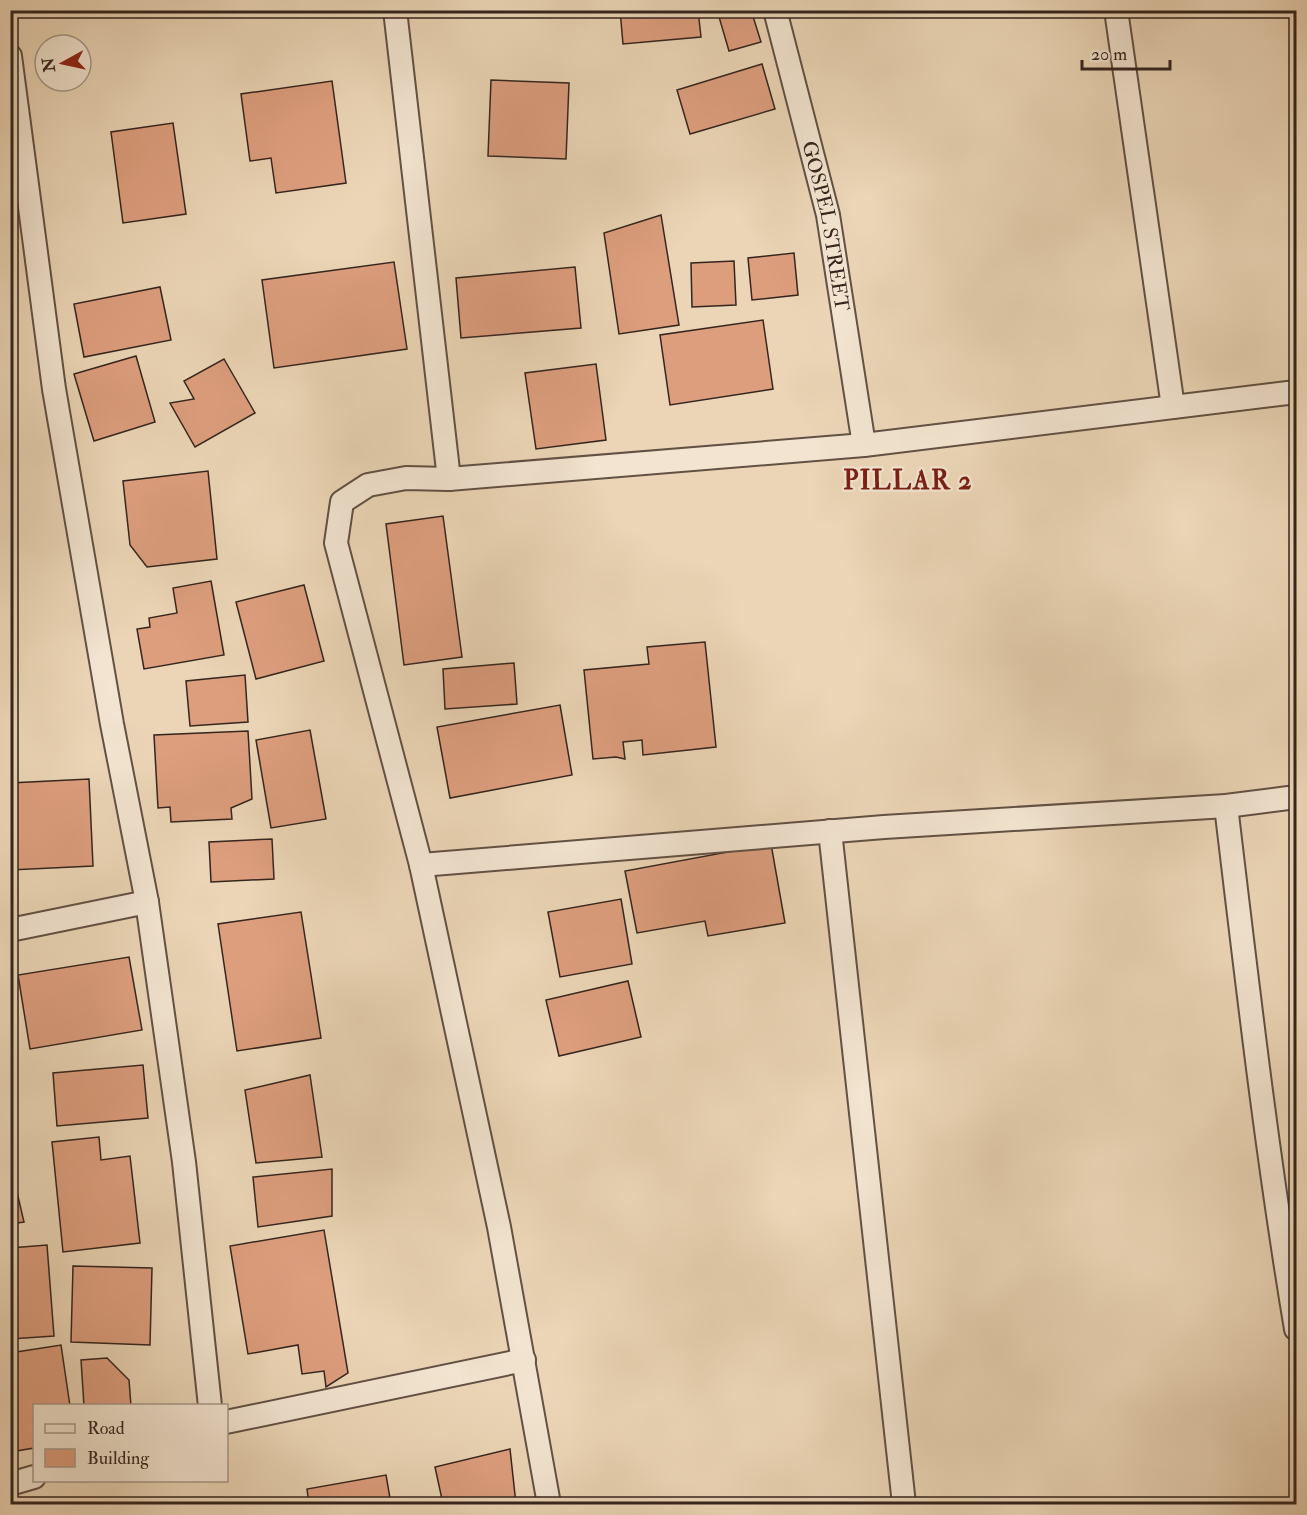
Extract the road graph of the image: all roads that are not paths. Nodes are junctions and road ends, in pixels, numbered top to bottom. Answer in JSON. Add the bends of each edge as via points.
{"nodes":[{"id":1,"x":395,"y":10,"type":"edge"},
{"id":2,"x":775,"y":10,"type":"edge"},
{"id":3,"x":1116,"y":10,"type":"edge"},
{"id":4,"x":10,"y":56,"type":"edge"},
{"id":5,"x":1296,"y":392,"type":"edge"},
{"id":6,"x":1173,"y":407,"type":"junction"},
{"id":7,"x":864,"y":445,"type":"junction"},
{"id":8,"x":449,"y":479,"type":"junction"},
{"id":9,"x":1296,"y":797,"type":"edge"},
{"id":10,"x":1226,"y":807,"type":"junction"},
{"id":11,"x":830,"y":831,"type":"junction"},
{"id":12,"x":421,"y":865,"type":"junction"},
{"id":13,"x":147,"y":902,"type":"junction"},
{"id":14,"x":10,"y":930,"type":"edge"},
{"id":15,"x":1296,"y":1329,"type":"edge"},
{"id":16,"x":524,"y":1360,"type":"junction"},
{"id":17,"x":210,"y":1404,"type":"edge"},
{"id":18,"x":228,"y":1422,"type":"edge"},
{"id":19,"x":33,"y":1477,"type":"edge"},
{"id":20,"x":10,"y":1484,"type":"edge"},
{"id":21,"x":549,"y":1504,"type":"edge"},
{"id":22,"x":904,"y":1504,"type":"edge"}],
"edges":[{"from":1,"to":8,"type":"street"},
{"from":2,"to":7,"type":"street","name":"GOSPEL STREET","via":[[828,215]]},
{"from":3,"to":6,"type":"street"},
{"from":4,"to":13,"type":"street","via":[[54,389]]},
{"from":5,"to":6,"type":"street"},
{"from":6,"to":7,"type":"street"},
{"from":7,"to":8,"type":"street"},
{"from":8,"to":12,"type":"street","via":[[406,478],[368,485],[342,502],[336,543]]},
{"from":9,"to":10,"type":"street"},
{"from":10,"to":11,"type":"street"},
{"from":10,"to":15,"type":"street","via":[[1262,1113]]},
{"from":11,"to":12,"type":"street"},
{"from":11,"to":22,"type":"street"},
{"from":12,"to":16,"type":"street","via":[[500,1227]]},
{"from":13,"to":14,"type":"street"},
{"from":13,"to":17,"type":"street","via":[[184,1162]]},
{"from":16,"to":18,"type":"street"},
{"from":16,"to":21,"type":"street"},
{"from":19,"to":20,"type":"street"}]}
